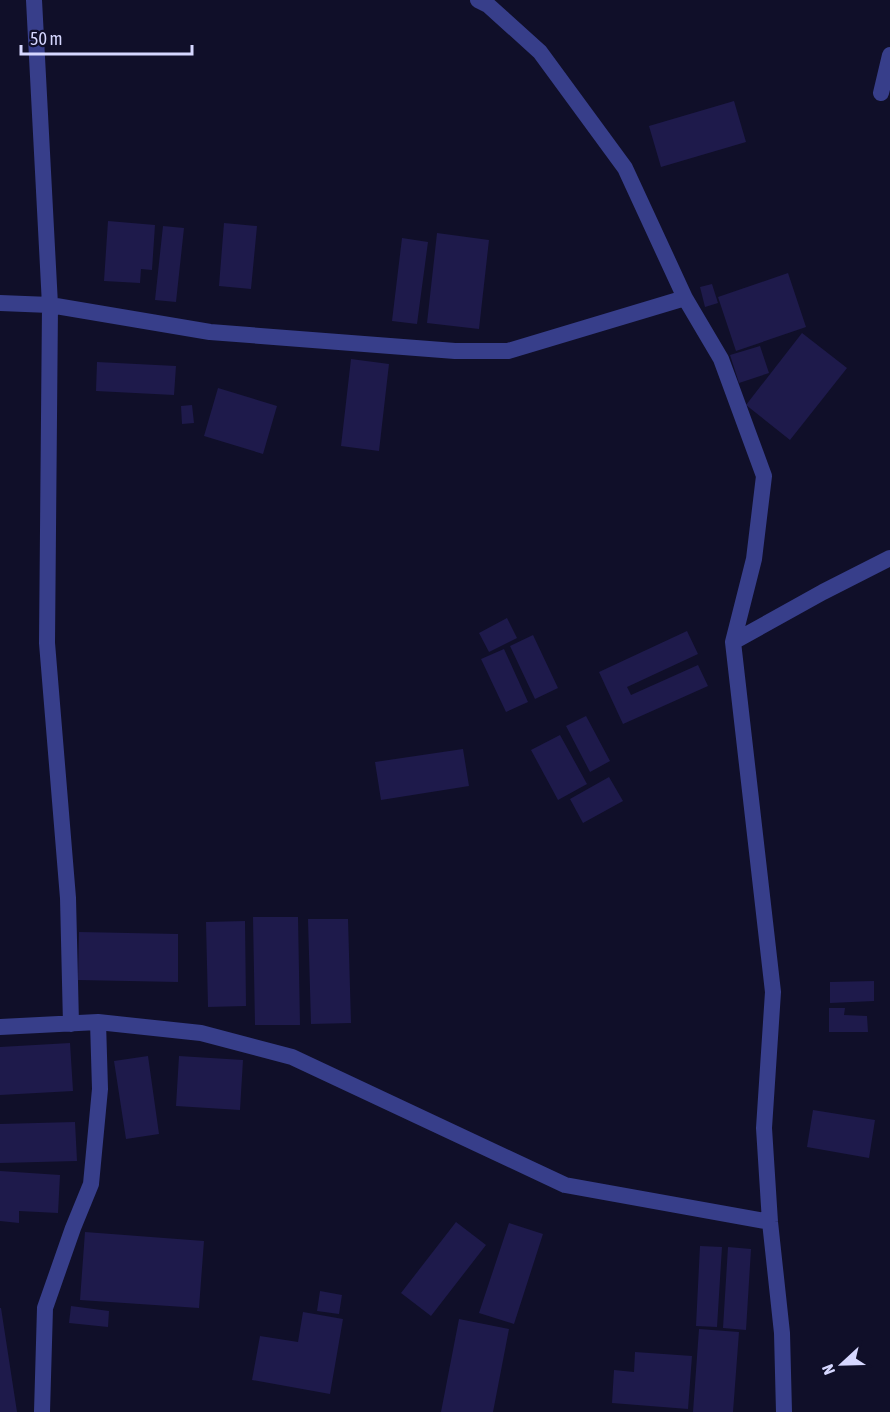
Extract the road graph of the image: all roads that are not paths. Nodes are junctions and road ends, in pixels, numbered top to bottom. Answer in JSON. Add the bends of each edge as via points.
{"nodes":[{"id":1,"x":34,"y":0,"type":"edge"},
{"id":2,"x":478,"y":0,"type":"edge"},
{"id":3,"x":890,"y":55,"type":"edge"},
{"id":4,"x":881,"y":93,"type":"dead end"},
{"id":5,"x":685,"y":298,"type":"junction"},
{"id":6,"x":0,"y":303,"type":"edge"},
{"id":7,"x":50,"y":305,"type":"junction"},
{"id":8,"x":890,"y":558,"type":"edge"},
{"id":9,"x":733,"y":642,"type":"junction"},
{"id":10,"x":98,"y":1022,"type":"junction"},
{"id":11,"x":71,"y":1024,"type":"junction"},
{"id":12,"x":0,"y":1027,"type":"edge"},
{"id":13,"x":770,"y":1222,"type":"junction"},
{"id":14,"x":42,"y":1412,"type":"edge"},
{"id":15,"x":784,"y":1412,"type":"edge"}],
"edges":[{"from":1,"to":7,"type":"street"},
{"from":2,"to":5,"type":"street","via":[[540,52],[625,168]]},
{"from":3,"to":4,"type":"street"},
{"from":5,"to":7,"type":"street","via":[[508,351],[455,351],[210,332]]},
{"from":5,"to":9,"type":"street","via":[[721,359],[764,476],[754,559]]},
{"from":6,"to":7,"type":"street"},
{"from":7,"to":11,"type":"street","via":[[47,643],[68,898]]},
{"from":8,"to":9,"type":"street"},
{"from":9,"to":13,"type":"street","via":[[773,992],[764,1128]]},
{"from":10,"to":11,"type":"street"},
{"from":10,"to":13,"type":"street","via":[[201,1033],[292,1058],[565,1185]]},
{"from":10,"to":14,"type":"street","via":[[100,1089],[91,1184],[45,1308]]},
{"from":11,"to":12,"type":"street"},
{"from":13,"to":15,"type":"street","via":[[782,1333]]}]}
